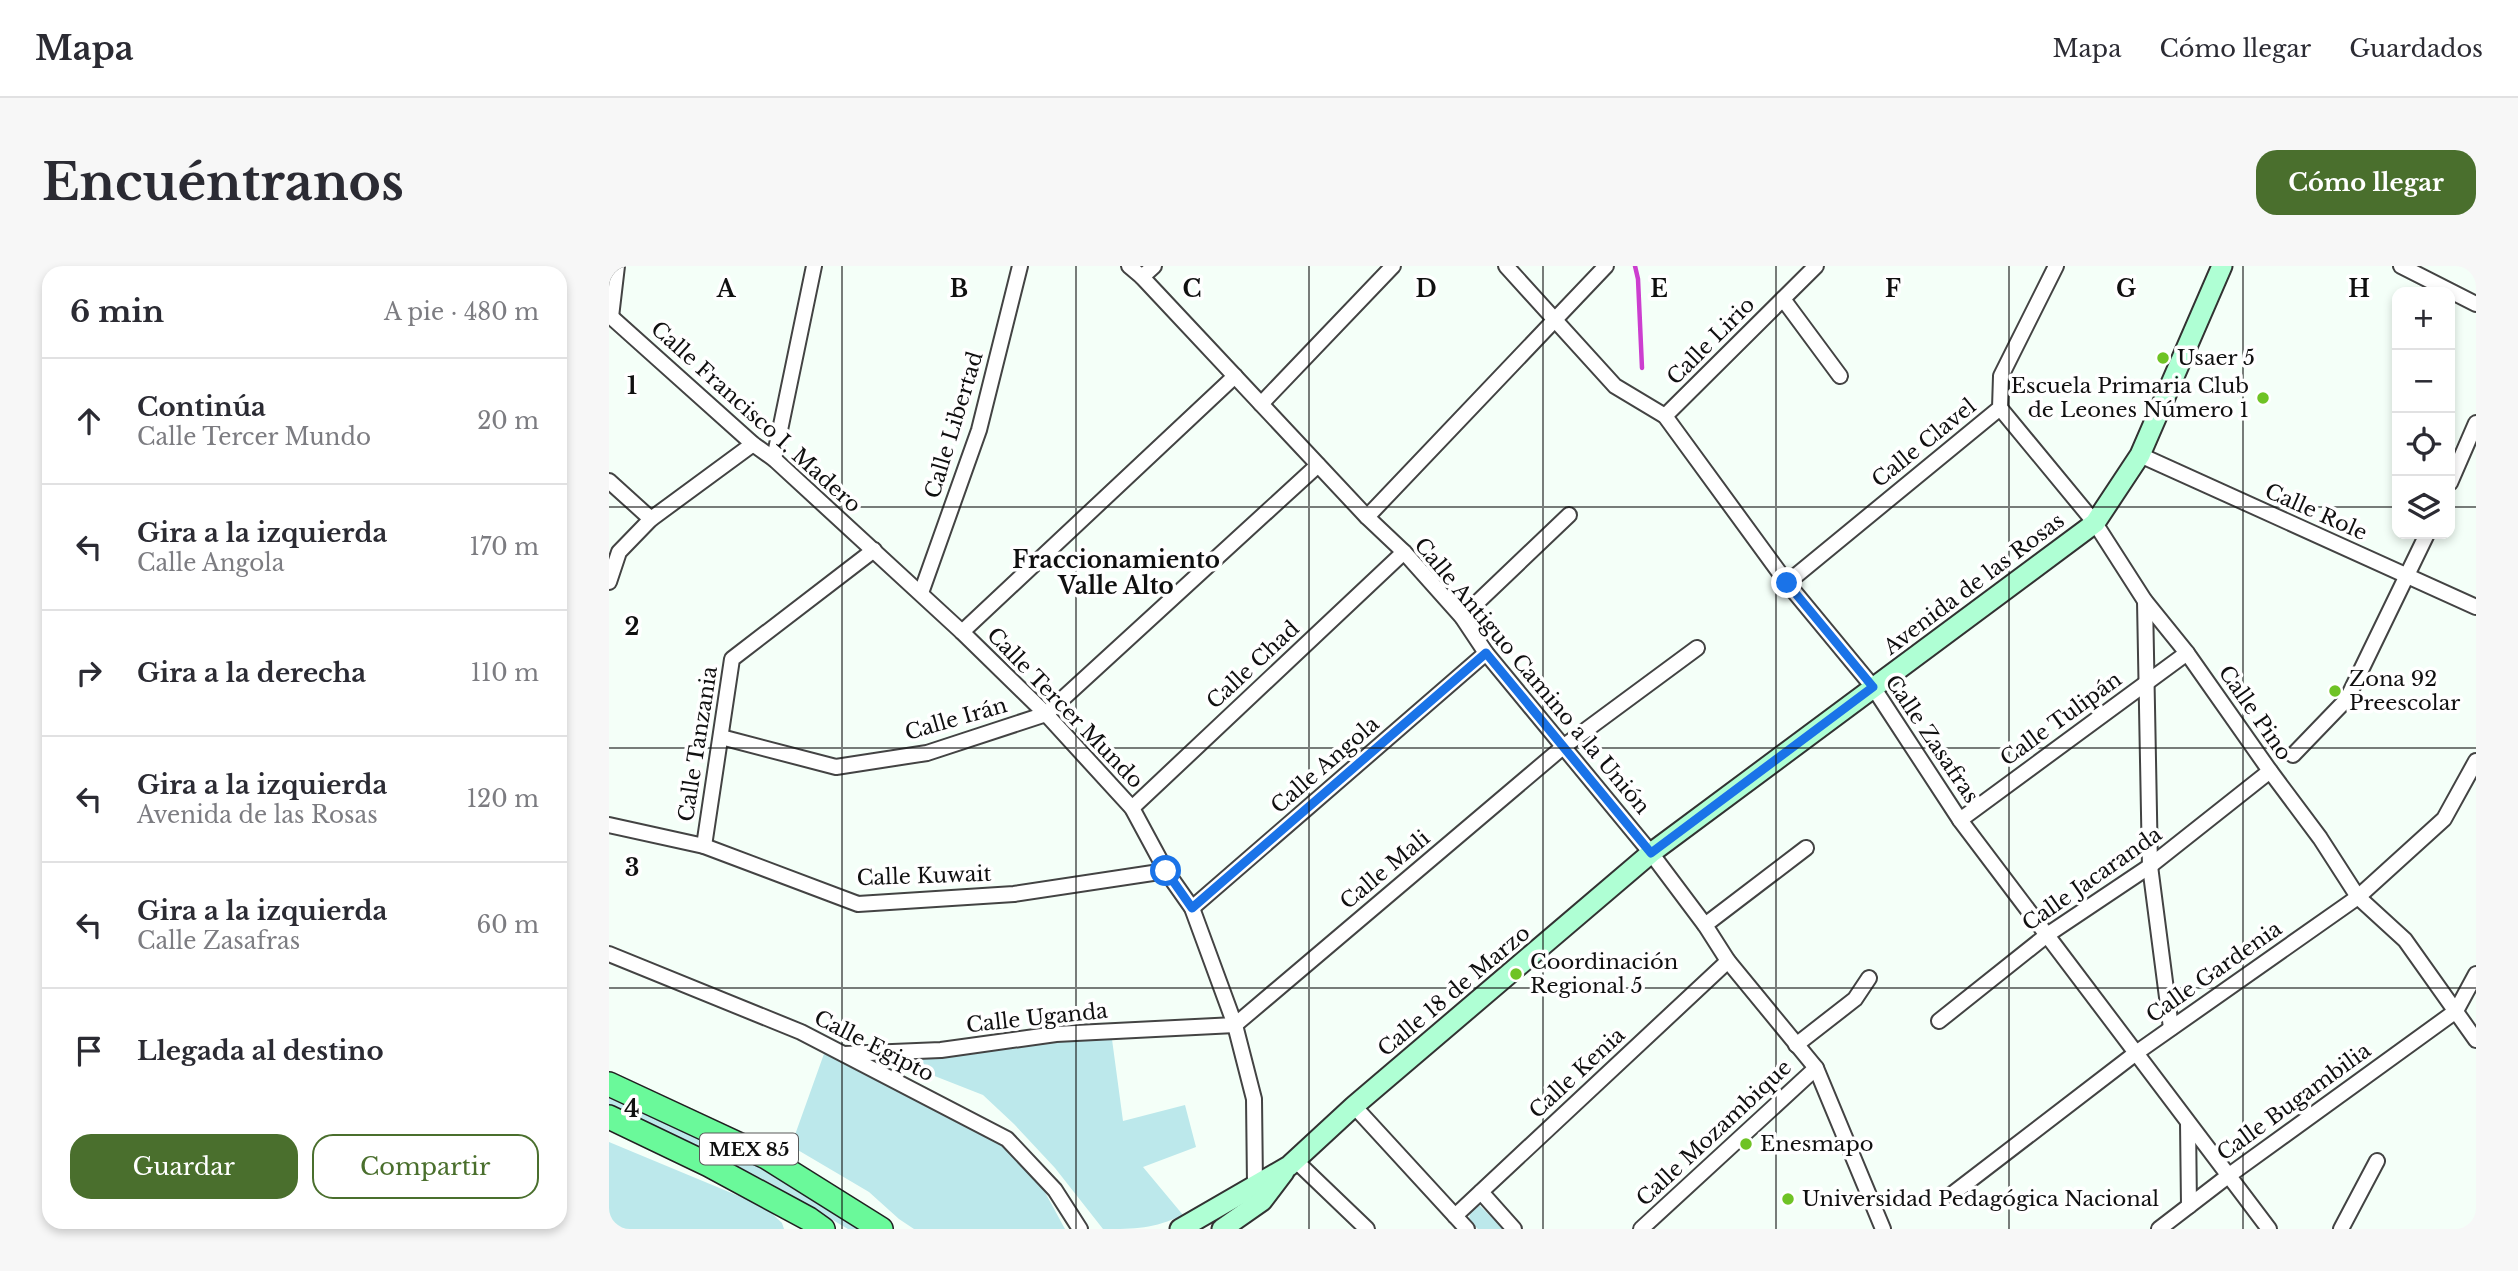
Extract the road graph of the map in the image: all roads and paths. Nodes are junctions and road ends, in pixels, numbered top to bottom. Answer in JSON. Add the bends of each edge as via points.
{"nodes":[{"id":1,"x":617,"y":266,"type":"edge"},
{"id":2,"x":814,"y":266,"type":"edge"},
{"id":3,"x":1020,"y":266,"type":"edge"},
{"id":4,"x":1129,"y":266,"type":"edge"},
{"id":5,"x":1154,"y":266,"type":"edge"},
{"id":6,"x":1393,"y":266,"type":"edge"},
{"id":7,"x":1506,"y":266,"type":"edge"},
{"id":8,"x":1606,"y":266,"type":"edge"},
{"id":9,"x":1816,"y":266,"type":"edge"},
{"id":10,"x":2056,"y":266,"type":"edge"},
{"id":11,"x":2222,"y":266,"type":"edge"},
{"id":12,"x":2402,"y":266,"type":"edge"},
{"id":13,"x":1143,"y":277,"type":"junction"},
{"id":14,"x":1783,"y":299,"type":"junction"},
{"id":15,"x":2476,"y":304,"type":"edge"},
{"id":16,"x":610,"y":316,"type":"edge"},
{"id":17,"x":1555,"y":320,"type":"junction"},
{"id":18,"x":1235,"y":376,"type":"junction"},
{"id":19,"x":1840,"y":376,"type":"dead end"},
{"id":20,"x":1261,"y":404,"type":"junction"},
{"id":21,"x":2000,"y":408,"type":"junction"},
{"id":22,"x":1665,"y":416,"type":"junction"},
{"id":23,"x":2476,"y":424,"type":"edge"},
{"id":24,"x":753,"y":443,"type":"junction"},
{"id":25,"x":2140,"y":455,"type":"junction"},
{"id":26,"x":774,"y":459,"type":"junction"},
{"id":27,"x":1318,"y":464,"type":"junction"},
{"id":28,"x":2453,"y":476,"type":"edge"},
{"id":29,"x":609,"y":481,"type":"edge"},
{"id":30,"x":1569,"y":515,"type":"dead end"},
{"id":31,"x":1367,"y":517,"type":"junction"},
{"id":32,"x":651,"y":519,"type":"junction"},
{"id":33,"x":2095,"y":523,"type":"junction"},
{"id":34,"x":2425,"y":539,"type":"edge"},
{"id":35,"x":874,"y":551,"type":"junction"},
{"id":36,"x":1404,"y":552,"type":"junction"},
{"id":37,"x":2408,"y":577,"type":"junction"},
{"id":38,"x":609,"y":582,"type":"edge"},
{"id":39,"x":1787,"y":583,"type":"junction"},
{"id":40,"x":921,"y":593,"type":"junction"},
{"id":41,"x":2145,"y":601,"type":"junction"},
{"id":42,"x":2476,"y":607,"type":"edge"},
{"id":43,"x":1462,"y":617,"type":"junction"},
{"id":44,"x":962,"y":632,"type":"junction"},
{"id":45,"x":1697,"y":648,"type":"dead end"},
{"id":46,"x":1486,"y":653,"type":"junction"},
{"id":47,"x":2187,"y":653,"type":"junction"},
{"id":48,"x":2147,"y":681,"type":"junction"},
{"id":49,"x":1873,"y":687,"type":"junction"},
{"id":50,"x":1046,"y":714,"type":"junction"},
{"id":51,"x":721,"y":737,"type":"junction"},
{"id":52,"x":1563,"y":747,"type":"junction"},
{"id":53,"x":2293,"y":755,"type":"dead end"},
{"id":54,"x":2476,"y":761,"type":"edge"},
{"id":55,"x":2270,"y":771,"type":"junction"},
{"id":56,"x":1132,"y":808,"type":"junction"},
{"id":57,"x":1960,"y":820,"type":"junction"},
{"id":58,"x":609,"y":825,"type":"edge"},
{"id":59,"x":704,"y":846,"type":"junction"},
{"id":60,"x":1806,"y":848,"type":"dead end"},
{"id":61,"x":1651,"y":853,"type":"junction"},
{"id":62,"x":2150,"y":866,"type":"junction"},
{"id":63,"x":1166,"y":871,"type":"junction"},
{"id":64,"x":2358,"y":897,"type":"junction"},
{"id":65,"x":1192,"y":908,"type":"junction"},
{"id":66,"x":1705,"y":925,"type":"junction"},
{"id":67,"x":2047,"y":935,"type":"junction"},
{"id":68,"x":609,"y":954,"type":"edge"},
{"id":69,"x":1728,"y":961,"type":"junction"},
{"id":70,"x":2476,"y":974,"type":"edge"},
{"id":71,"x":1869,"y":978,"type":"dead end"},
{"id":72,"x":2456,"y":1011,"type":"junction"},
{"id":73,"x":1939,"y":1021,"type":"dead end"},
{"id":74,"x":1234,"y":1025,"type":"junction"},
{"id":75,"x":2171,"y":1028,"type":"junction"},
{"id":76,"x":2476,"y":1040,"type":"edge"},
{"id":77,"x":1796,"y":1045,"type":"junction"},
{"id":78,"x":2136,"y":1053,"type":"junction"},
{"id":79,"x":844,"y":1054,"type":"junction"},
{"id":80,"x":1816,"y":1068,"type":"junction"},
{"id":81,"x":609,"y":1084,"type":"edge"},
{"id":82,"x":1354,"y":1106,"type":"junction"},
{"id":83,"x":609,"y":1117,"type":"edge"},
{"id":84,"x":2188,"y":1123,"type":"junction"},
{"id":85,"x":2377,"y":1161,"type":"dead end"},
{"id":86,"x":1292,"y":1163,"type":"junction"},
{"id":87,"x":2228,"y":1176,"type":"junction"},
{"id":88,"x":1481,"y":1192,"type":"junction"},
{"id":89,"x":1259,"y":1193,"type":"junction"},
{"id":90,"x":1951,"y":1195,"type":"dead end"},
{"id":91,"x":2189,"y":1206,"type":"junction"},
{"id":92,"x":1455,"y":1216,"type":"junction"},
{"id":93,"x":823,"y":1229,"type":"edge"},
{"id":94,"x":881,"y":1229,"type":"edge"},
{"id":95,"x":1080,"y":1229,"type":"edge"},
{"id":96,"x":1180,"y":1229,"type":"edge"},
{"id":97,"x":1222,"y":1229,"type":"edge"},
{"id":98,"x":1367,"y":1229,"type":"edge"},
{"id":99,"x":1467,"y":1229,"type":"edge"},
{"id":100,"x":1514,"y":1229,"type":"edge"},
{"id":101,"x":1641,"y":1229,"type":"edge"},
{"id":102,"x":1883,"y":1229,"type":"edge"},
{"id":103,"x":2159,"y":1229,"type":"edge"},
{"id":104,"x":2269,"y":1229,"type":"edge"},
{"id":105,"x":2341,"y":1229,"type":"edge"}],
"edges":[{"from":1,"to":16,"type":"street"},
{"from":2,"to":26,"type":"street"},
{"from":3,"to":40,"type":"street","name":"Calle Libertad","via":[[979,430]]},
{"from":4,"to":13,"type":"street","name":"Calle Antiguo Camino a la Unión"},
{"from":5,"to":13,"type":"street"},
{"from":6,"to":20,"type":"street"},
{"from":7,"to":17,"type":"street","name":"Calle Zasafras"},
{"from":8,"to":17,"type":"street"},
{"from":9,"to":14,"type":"street","name":"Calle Lirio"},
{"from":10,"to":21,"type":"street","name":"Calle Clavel","via":[[2001,376]]},
{"from":11,"to":25,"type":"street","name":"Avenida de las Rosas"},
{"from":12,"to":15,"type":"street"},
{"from":13,"to":18,"type":"street","name":"Calle Antiguo Camino a la Unión"},
{"from":14,"to":19,"type":"street"},
{"from":14,"to":22,"type":"street","name":"Calle Lirio"},
{"from":16,"to":24,"type":"street","name":"Calle Francisco I. Madero"},
{"from":17,"to":22,"type":"street","name":"Calle Zasafras","via":[[1615,386]]},
{"from":17,"to":31,"type":"street"},
{"from":18,"to":20,"type":"street","name":"Calle Antiguo Camino a la Unión"},
{"from":18,"to":44,"type":"street"},
{"from":20,"to":27,"type":"street","name":"Calle Antiguo Camino a la Unión"},
{"from":21,"to":33,"type":"street","name":"Calle Pino"},
{"from":21,"to":39,"type":"street","name":"Calle Clavel"},
{"from":22,"to":39,"type":"street","name":"Calle Zasafras"},
{"from":23,"to":28,"type":"street"},
{"from":24,"to":26,"type":"street","name":"Calle Francisco I. Madero"},
{"from":24,"to":32,"type":"street"},
{"from":25,"to":33,"type":"street","name":"Avenida de las Rosas"},
{"from":25,"to":37,"type":"street","name":"Calle Role"},
{"from":26,"to":35,"type":"street","name":"Calle Francisco I. Madero"},
{"from":27,"to":31,"type":"street","name":"Calle Antiguo Camino a la Unión"},
{"from":27,"to":50,"type":"street","name":"Calle Irán"},
{"from":29,"to":32,"type":"street"},
{"from":30,"to":43,"type":"street"},
{"from":31,"to":36,"type":"street","name":"Calle Antiguo Camino a la Unión"},
{"from":32,"to":38,"type":"street","via":[[619,552]]},
{"from":33,"to":41,"type":"street","name":"Calle Pino"},
{"from":33,"to":49,"type":"street","name":"Avenida de las Rosas"},
{"from":34,"to":37,"type":"street"},
{"from":35,"to":40,"type":"street","name":"Calle Tercer Mundo"},
{"from":35,"to":51,"type":"street","name":"Calle Tanzania","via":[[732,659]]},
{"from":36,"to":43,"type":"street","name":"Calle Antiguo Camino a la Unión"},
{"from":36,"to":56,"type":"street","name":"Calle Chad"},
{"from":37,"to":42,"type":"street","name":"Calle Role"},
{"from":37,"to":53,"type":"street","via":[[2347,699]]},
{"from":39,"to":49,"type":"street","name":"Calle Zasafras"},
{"from":40,"to":44,"type":"street","name":"Calle Tercer Mundo"},
{"from":41,"to":47,"type":"street","name":"Calle Pino"},
{"from":41,"to":48,"type":"street"},
{"from":43,"to":46,"type":"street","name":"Calle Antiguo Camino a la Unión"},
{"from":44,"to":50,"type":"street","name":"Calle Tercer Mundo"},
{"from":45,"to":52,"type":"street"},
{"from":46,"to":52,"type":"street","name":"Calle Antiguo Camino a la Unión"},
{"from":46,"to":65,"type":"street","name":"Calle Angola"},
{"from":47,"to":48,"type":"street","name":"Calle Tulipán"},
{"from":47,"to":55,"type":"street","name":"Calle Pino"},
{"from":48,"to":57,"type":"street","name":"Calle Tulipán"},
{"from":48,"to":62,"type":"street"},
{"from":49,"to":57,"type":"street","name":"Calle Zasafras"},
{"from":49,"to":61,"type":"street","name":"Avenida de las Rosas"},
{"from":50,"to":51,"type":"street","name":"Calle Irán","via":[[926,753],[836,766]]},
{"from":50,"to":56,"type":"street","name":"Calle Tercer Mundo"},
{"from":51,"to":59,"type":"street","name":"Calle Tanzania"},
{"from":52,"to":61,"type":"street","name":"Calle Antiguo Camino a la Unión"},
{"from":52,"to":74,"type":"street","name":"Calle Mali"},
{"from":54,"to":64,"type":"street","name":"Calle Gardenia","via":[[2444,819]]},
{"from":55,"to":62,"type":"street","name":"Calle Jacaranda"},
{"from":55,"to":64,"type":"street","name":"Calle Pino"},
{"from":56,"to":63,"type":"street","name":"Calle Tercer Mundo"},
{"from":57,"to":67,"type":"street","name":"Calle Zasafras"},
{"from":58,"to":59,"type":"street","name":"Calle Kuwait"},
{"from":59,"to":63,"type":"street","name":"Calle Kuwait","via":[[858,904],[1014,894]]},
{"from":60,"to":66,"type":"street"},
{"from":61,"to":66,"type":"street","name":"Calle Antiguo Camino a la Unión"},
{"from":61,"to":82,"type":"street","name":"Calle 18 de Marzo"},
{"from":62,"to":67,"type":"street","name":"Calle Jacaranda"},
{"from":62,"to":75,"type":"street"},
{"from":63,"to":65,"type":"street","name":"Calle Tercer Mundo"},
{"from":64,"to":72,"type":"street","name":"Calle Pino","via":[[2405,940]]},
{"from":64,"to":75,"type":"street","name":"Calle Gardenia"},
{"from":65,"to":74,"type":"street","name":"Calle Tercer Mundo"},
{"from":66,"to":69,"type":"street","name":"Calle Antiguo Camino a la Unión"},
{"from":67,"to":73,"type":"street","name":"Calle Jacaranda"},
{"from":67,"to":78,"type":"street","name":"Calle Zasafras"},
{"from":68,"to":79,"type":"street","name":"Calle Egipto"},
{"from":69,"to":77,"type":"street","name":"Calle Antiguo Camino a la Unión"},
{"from":69,"to":88,"type":"street","name":"Calle Kenia"},
{"from":70,"to":72,"type":"street"},
{"from":71,"to":77,"type":"street","via":[[1855,999]]},
{"from":72,"to":76,"type":"street","name":"Calle Pino"},
{"from":72,"to":87,"type":"street","name":"Calle Bugambilia"},
{"from":74,"to":79,"type":"street","name":"Calle Uganda","via":[[1056,1034],[941,1050]]},
{"from":74,"to":89,"type":"street","name":"Calle Tercer Mundo","via":[[1254,1099]]},
{"from":75,"to":78,"type":"street","name":"Calle Gardenia"},
{"from":77,"to":80,"type":"street","name":"Calle Antiguo Camino a la Unión"},
{"from":78,"to":84,"type":"street","name":"Calle Zasafras"},
{"from":78,"to":90,"type":"street","name":"Calle Gardenia"},
{"from":79,"to":95,"type":"street","name":"Calle Egipto","via":[[1007,1139],[1055,1190]]},
{"from":80,"to":101,"type":"street","name":"Calle Mozambique"},
{"from":80,"to":102,"type":"street","name":"Calle Antiguo Camino a la Unión"},
{"from":81,"to":94,"type":"main road","number":"MEX 85","via":[[766,1157]]},
{"from":82,"to":86,"type":"street","name":"Calle 18 de Marzo"},
{"from":82,"to":92,"type":"street"},
{"from":83,"to":93,"type":"main road","number":"MEX 85","via":[[709,1165]]},
{"from":84,"to":87,"type":"street","name":"Calle Zasafras"},
{"from":84,"to":91,"type":"street"},
{"from":85,"to":105,"type":"street"},
{"from":86,"to":89,"type":"street","name":"Calle 18 de Marzo"},
{"from":86,"to":98,"type":"street"},
{"from":87,"to":91,"type":"street","name":"Calle Bugambilia"},
{"from":87,"to":104,"type":"street","name":"Calle Zasafras"},
{"from":88,"to":92,"type":"street","name":"Calle Kenia"},
{"from":88,"to":100,"type":"street"},
{"from":89,"to":96,"type":"street","name":"Calle 18 de Marzo"},
{"from":89,"to":97,"type":"street","name":"Calle 18 de Marzo"},
{"from":91,"to":103,"type":"street","name":"Calle Bugambilia"},
{"from":92,"to":99,"type":"street"}]}
